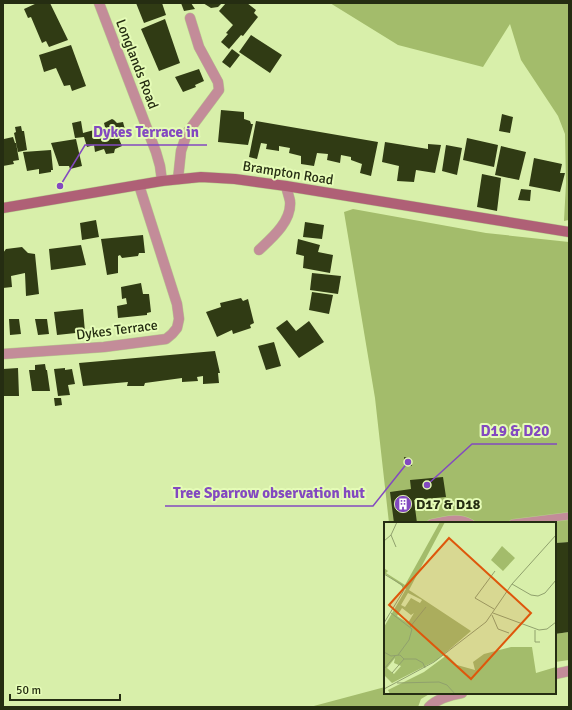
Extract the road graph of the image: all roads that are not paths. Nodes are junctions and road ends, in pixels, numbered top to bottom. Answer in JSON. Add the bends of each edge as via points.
{"nodes":[{"id":1,"x":99,"y":3,"type":"edge"},
{"id":2,"x":190,"y":18,"type":"dead end"},
{"id":3,"x":178,"y":179,"type":"junction"},
{"id":4,"x":162,"y":181,"type":"junction"},
{"id":5,"x":139,"y":185,"type":"junction"},
{"id":6,"x":286,"y":186,"type":"junction"},
{"id":7,"x":3,"y":208,"type":"edge"},
{"id":8,"x":569,"y":232,"type":"edge"},
{"id":9,"x":259,"y":250,"type":"dead end"},
{"id":10,"x":3,"y":354,"type":"edge"},
{"id":11,"x":569,"y":516,"type":"edge"},
{"id":12,"x":434,"y":522,"type":"edge"},
{"id":13,"x":468,"y":522,"type":"edge"},
{"id":14,"x":521,"y":522,"type":"edge"},
{"id":15,"x":569,"y":671,"type":"edge"},
{"id":16,"x":556,"y":674,"type":"edge"},
{"id":17,"x":458,"y":694,"type":"edge"},
{"id":18,"x":431,"y":705,"type":"edge"}],
"edges":[{"from":1,"to":4,"type":"street","name":"Longlands Road","via":[[156,152]]},
{"from":2,"to":3,"type":"street","via":[[199,47],[218,82],[219,90],[188,133],[181,152]]},
{"from":3,"to":4,"type":"main road","name":"Brampton Road"},
{"from":3,"to":6,"type":"main road","name":"Brampton Road","via":[[235,179]]},
{"from":4,"to":5,"type":"main road","name":"Brampton Road"},
{"from":5,"to":7,"type":"main road","name":"Brampton Road"},
{"from":5,"to":10,"type":"street","name":"Dykes Terrace","via":[[177,304],[177,328],[166,339],[154,341]]},
{"from":6,"to":8,"type":"main road","name":"Brampton Road"},
{"from":6,"to":9,"type":"street","via":[[290,202],[288,215],[280,228]]},
{"from":11,"to":14,"type":"lane"},
{"from":12,"to":13,"type":"lane","via":[[463,519]]},
{"from":15,"to":16,"type":"street"},
{"from":17,"to":18,"type":"street","via":[[440,699]]}]}
